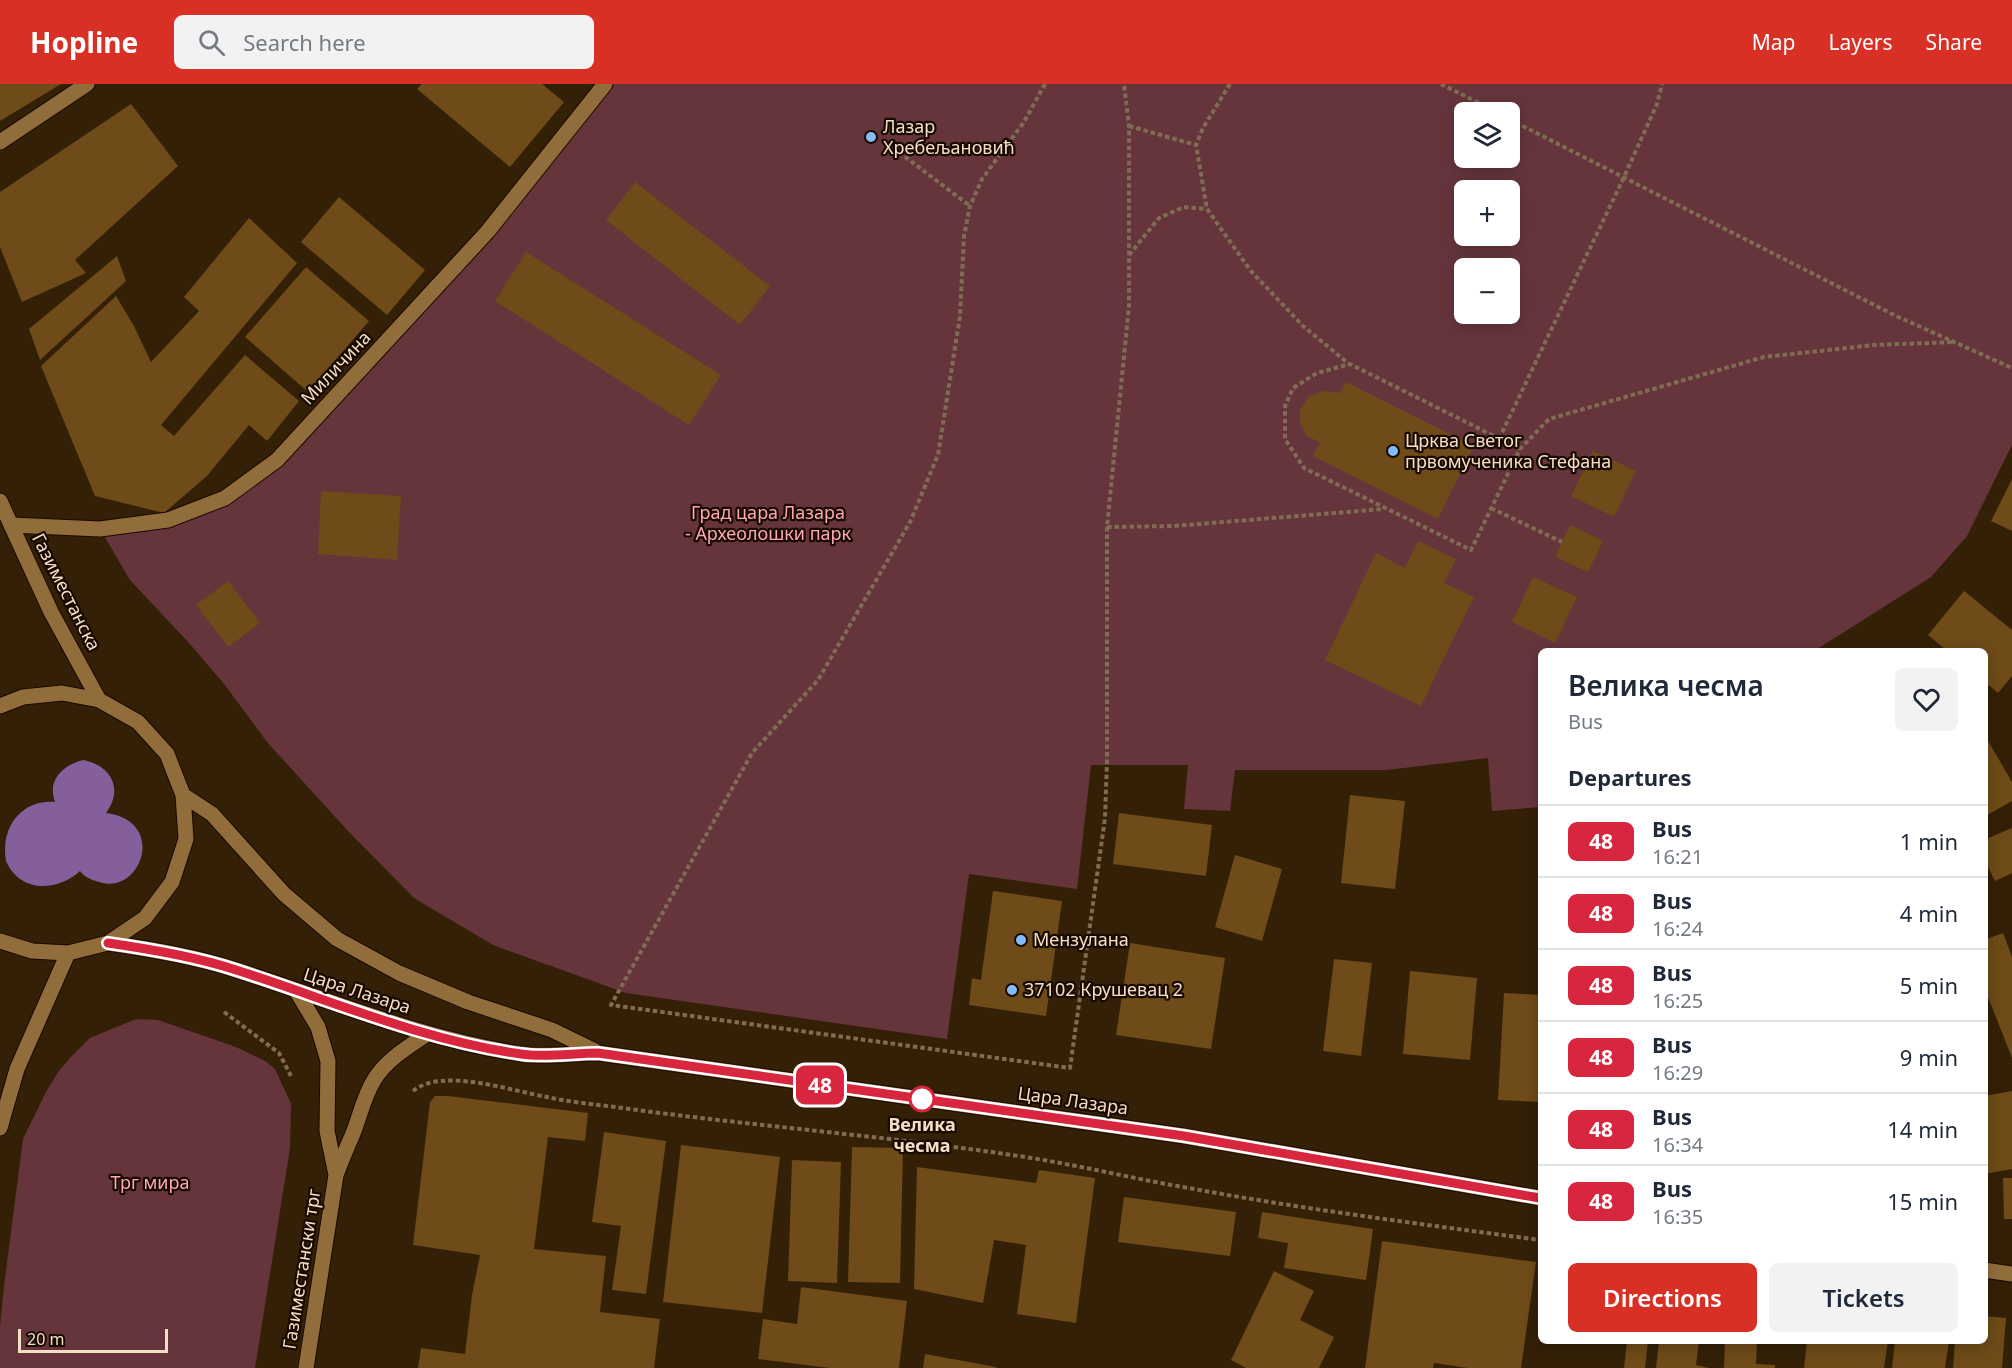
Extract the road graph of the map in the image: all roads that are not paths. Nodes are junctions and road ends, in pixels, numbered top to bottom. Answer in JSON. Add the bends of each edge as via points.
{"nodes":[{"id":1,"x":87,"y":84,"type":"edge"},
{"id":2,"x":605,"y":84,"type":"edge"},
{"id":3,"x":0,"y":142,"type":"edge"},
{"id":4,"x":0,"y":501,"type":"edge"},
{"id":5,"x":11,"y":525,"type":"junction"},
{"id":6,"x":99,"y":700,"type":"junction"},
{"id":7,"x":0,"y":706,"type":"edge"},
{"id":8,"x":183,"y":795,"type":"junction"},
{"id":9,"x":0,"y":941,"type":"edge"},
{"id":10,"x":108,"y":943,"type":"junction"},
{"id":11,"x":68,"y":953,"type":"junction"},
{"id":12,"x":297,"y":992,"type":"junction"},
{"id":13,"x":427,"y":1034,"type":"junction"},
{"id":14,"x":598,"y":1053,"type":"junction"},
{"id":15,"x":0,"y":1128,"type":"edge"},
{"id":16,"x":336,"y":1175,"type":"junction"},
{"id":17,"x":1538,"y":1198,"type":"edge"},
{"id":18,"x":1988,"y":1271,"type":"edge"},
{"id":19,"x":2012,"y":1274,"type":"edge"},
{"id":20,"x":306,"y":1368,"type":"edge"}],
"edges":[{"from":1,"to":3,"type":"main road"},
{"from":2,"to":5,"type":"main road","name":"Миличина","via":[[488,231],[277,460],[225,498],[168,520],[100,529]]},
{"from":4,"to":5,"type":"main road","name":"Газиместанска"},
{"from":5,"to":6,"type":"main road","name":"Газиместанска","via":[[51,612]]},
{"from":6,"to":7,"type":"main road","via":[[62,693],[23,697]]},
{"from":6,"to":8,"type":"main road","via":[[138,722],[167,754]]},
{"from":8,"to":10,"type":"main road","via":[[186,839],[172,882],[145,918]]},
{"from":8,"to":14,"type":"main road","name":"Цара Лазара","via":[[212,814],[284,894],[338,939],[399,973],[468,1002],[552,1030]]},
{"from":9,"to":11,"type":"main road","via":[[32,951]]},
{"from":10,"to":11,"type":"main road"},
{"from":10,"to":12,"type":"main road","name":"Цара Лазара","via":[[232,969]]},
{"from":11,"to":15,"type":"main road","via":[[17,1069]]},
{"from":12,"to":13,"type":"main road","name":"Цара Лазара"},
{"from":12,"to":16,"type":"main road","via":[[318,1027],[328,1061],[327,1131]]},
{"from":13,"to":14,"type":"main road","name":"Цара Лазара","via":[[523,1055]]},
{"from":13,"to":16,"type":"main road","via":[[375,1078]]},
{"from":14,"to":17,"type":"main road","name":"Цара Лазара","via":[[1184,1136]]},
{"from":16,"to":20,"type":"main road","name":"Газиместански трг"},
{"from":18,"to":19,"type":"main road"}]}
